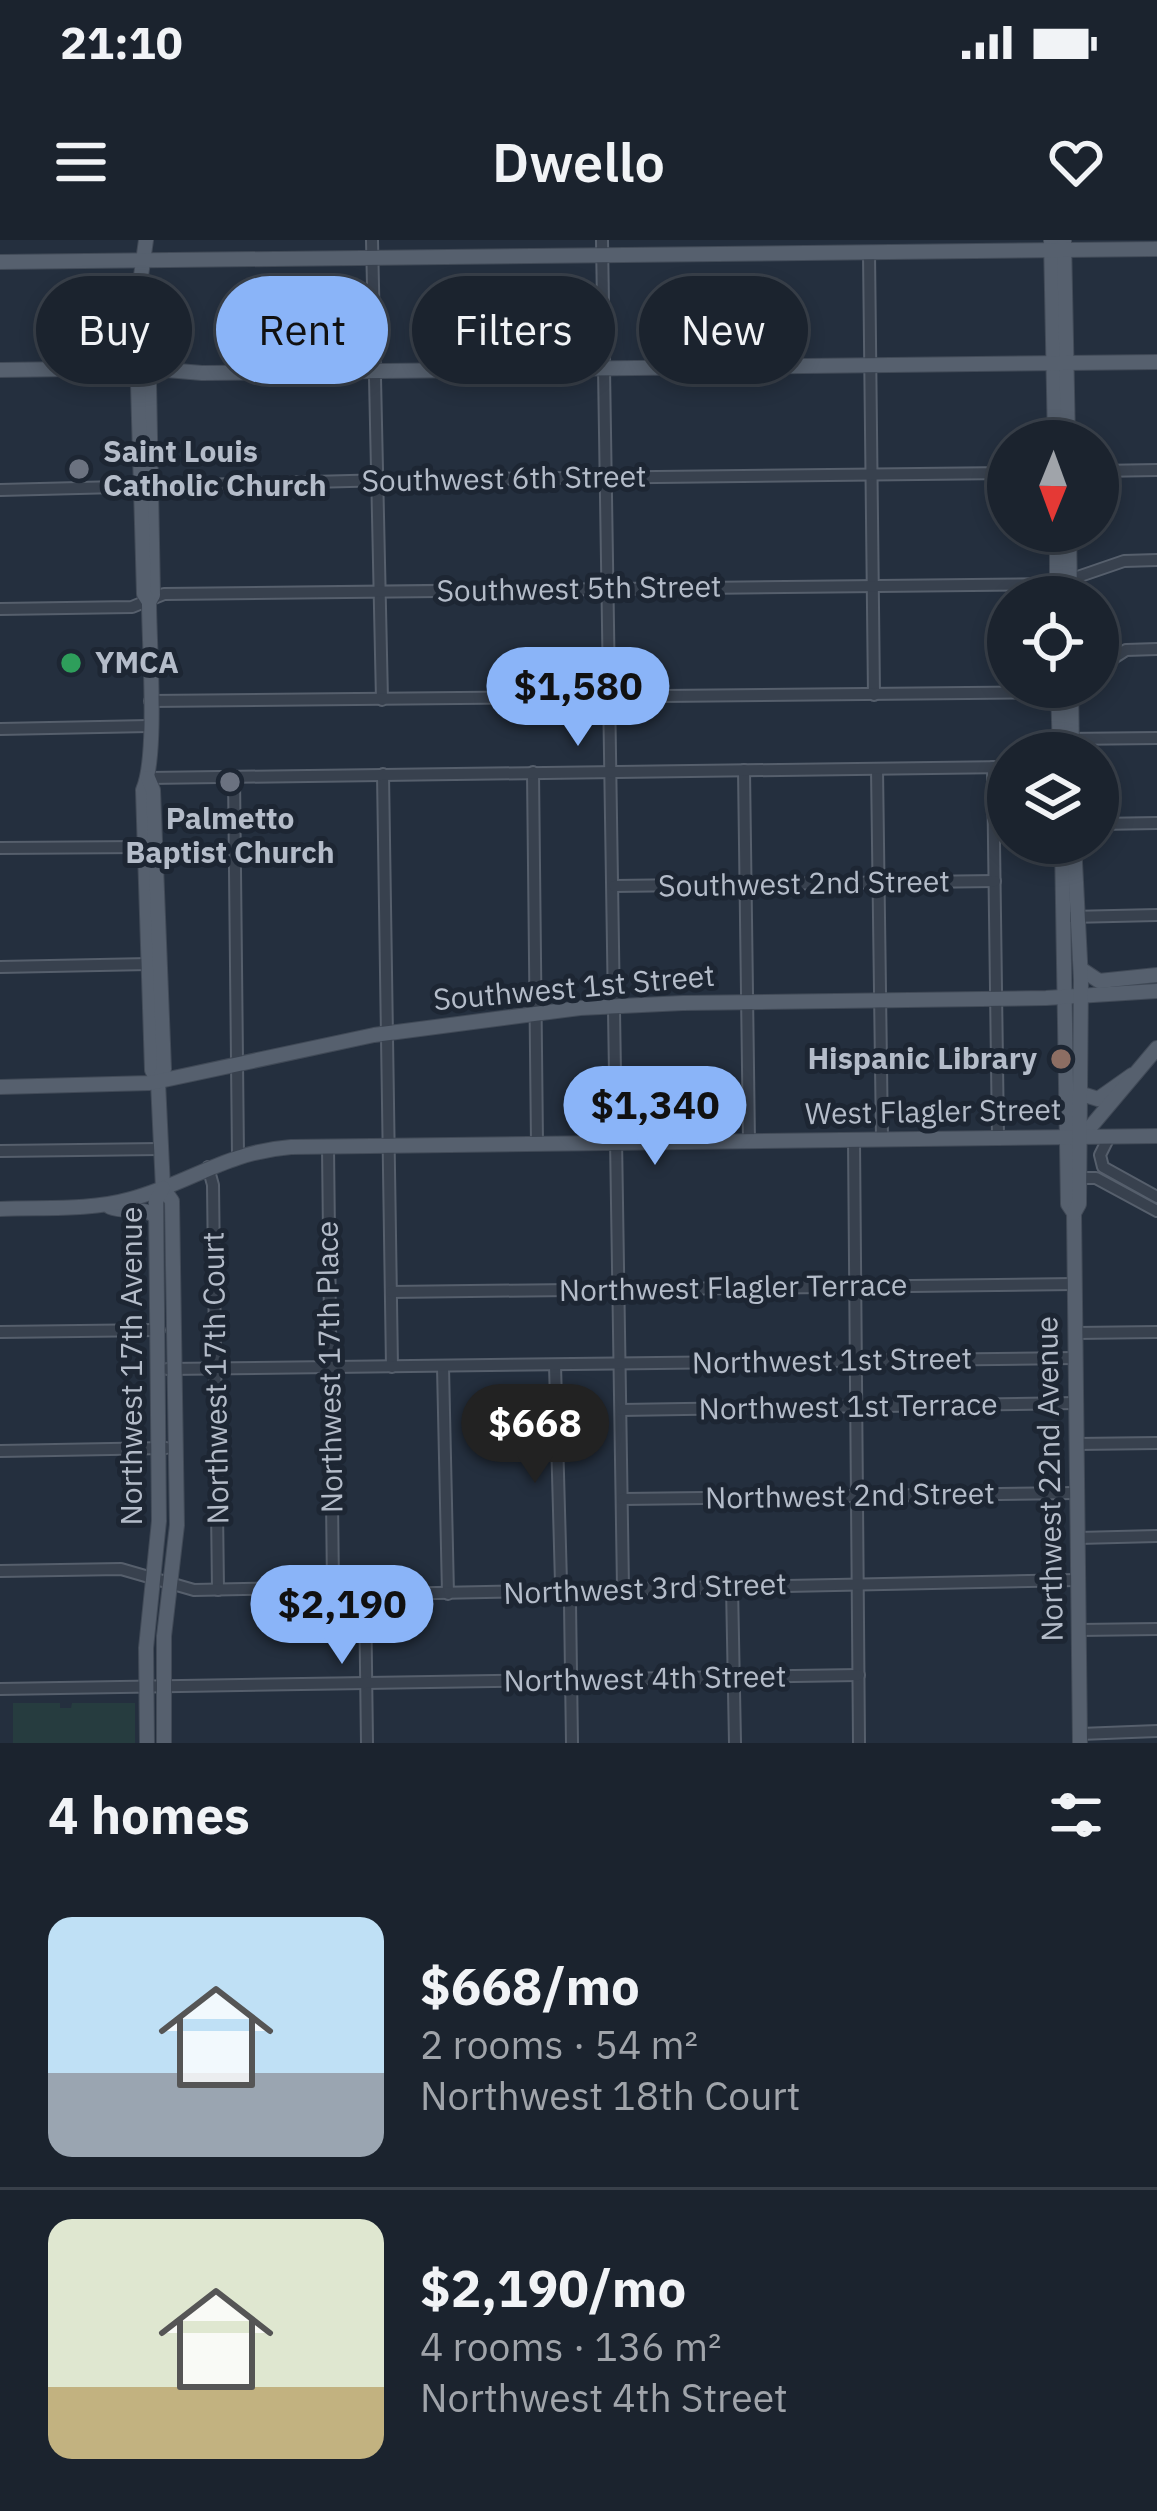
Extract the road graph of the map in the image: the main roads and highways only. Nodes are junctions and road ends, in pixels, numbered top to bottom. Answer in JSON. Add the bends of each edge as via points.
{"nodes":[{"id":1,"x":136,"y":240,"type":"edge"},
{"id":2,"x":146,"y":240,"type":"edge"},
{"id":3,"x":1028,"y":245,"type":"edge"},
{"id":4,"x":1057,"y":245,"type":"edge"},
{"id":5,"x":774,"y":247,"type":"edge"},
{"id":6,"x":602,"y":248,"type":"edge"},
{"id":7,"x":1157,"y":249,"type":"edge"},
{"id":8,"x":142,"y":261,"type":"junction"},
{"id":9,"x":0,"y":262,"type":"edge"},
{"id":10,"x":142,"y":276,"type":"edge"},
{"id":11,"x":1157,"y":362,"type":"edge"},
{"id":12,"x":1058,"y":363,"type":"junction"},
{"id":13,"x":36,"y":369,"type":"edge"},
{"id":14,"x":0,"y":370,"type":"edge"},
{"id":15,"x":192,"y":372,"type":"edge"},
{"id":16,"x":138,"y":384,"type":"edge"},
{"id":17,"x":1056,"y":420,"type":"edge"},
{"id":18,"x":1065,"y":420,"type":"edge"},
{"id":19,"x":1064,"y":864,"type":"edge"},
{"id":20,"x":1073,"y":864,"type":"edge"},
{"id":21,"x":1070,"y":917,"type":"junction"},
{"id":22,"x":154,"y":961,"type":"junction"},
{"id":23,"x":1081,"y":969,"type":"junction"},
{"id":24,"x":1153,"y":977,"type":"edge"},
{"id":25,"x":1157,"y":991,"type":"edge"},
{"id":26,"x":1073,"y":997,"type":"junction"},
{"id":27,"x":1157,"y":1048,"type":"edge"},
{"id":28,"x":164,"y":1056,"type":"junction"},
{"id":29,"x":206,"y":1071,"type":"junction"},
{"id":30,"x":1132,"y":1075,"type":"junction"},
{"id":31,"x":158,"y":1082,"type":"junction"},
{"id":32,"x":0,"y":1087,"type":"edge"},
{"id":33,"x":1082,"y":1094,"type":"junction"},
{"id":34,"x":1157,"y":1136,"type":"edge"},
{"id":35,"x":1074,"y":1137,"type":"junction"},
{"id":36,"x":163,"y":1188,"type":"junction"},
{"id":37,"x":106,"y":1205,"type":"junction"},
{"id":38,"x":0,"y":1209,"type":"edge"},
{"id":39,"x":1073,"y":1214,"type":"junction"},
{"id":40,"x":156,"y":1217,"type":"junction"},
{"id":41,"x":167,"y":1448,"type":"junction"},
{"id":42,"x":1080,"y":1739,"type":"edge"},
{"id":43,"x":147,"y":1743,"type":"edge"},
{"id":44,"x":164,"y":1743,"type":"edge"}],
"edges":[{"from":1,"to":8,"type":"main road"},
{"from":2,"to":8,"type":"main road"},
{"from":3,"to":4,"type":"main road"},
{"from":3,"to":5,"type":"main road","via":[[869,253]]},
{"from":4,"to":7,"type":"main road"},
{"from":4,"to":12,"type":"main road"},
{"from":5,"to":6,"type":"main road"},
{"from":6,"to":8,"type":"main road"},
{"from":8,"to":9,"type":"main road"},
{"from":8,"to":10,"type":"main road"},
{"from":11,"to":12,"type":"main road"},
{"from":12,"to":15,"type":"main road"},
{"from":12,"to":17,"type":"main road"},
{"from":12,"to":18,"type":"main road"},
{"from":13,"to":14,"type":"main road"},
{"from":16,"to":22,"type":"main road","via":[[153,595]]},
{"from":19,"to":21,"type":"main road"},
{"from":20,"to":21,"type":"main road"},
{"from":21,"to":23,"type":"main road"},
{"from":21,"to":26,"type":"main road"},
{"from":22,"to":28,"type":"main road"},
{"from":22,"to":31,"type":"main road"},
{"from":23,"to":24,"type":"main road","via":[[1099,981]]},
{"from":23,"to":26,"type":"main road"},
{"from":25,"to":26,"type":"main road","name":"Southwest 1st Street"},
{"from":26,"to":29,"type":"main road","name":"Southwest 1st Street","via":[[616,1006],[386,1034]]},
{"from":26,"to":33,"type":"main road"},
{"from":26,"to":35,"type":"main road"},
{"from":27,"to":30,"type":"main road"},
{"from":28,"to":29,"type":"main road"},
{"from":28,"to":31,"type":"main road"},
{"from":29,"to":31,"type":"main road","name":"Southwest 1st Street"},
{"from":30,"to":33,"type":"main road","via":[[1097,1099]]},
{"from":30,"to":35,"type":"main road"},
{"from":31,"to":32,"type":"main road","name":"Southwest 1st Street"},
{"from":31,"to":36,"type":"main road"},
{"from":33,"to":35,"type":"main road"},
{"from":34,"to":35,"type":"main road","name":"West Flagler Street"},
{"from":35,"to":36,"type":"main road","name":"West Flagler Street","via":[[277,1148]]},
{"from":35,"to":39,"type":"main road","name":"Northwest 22nd Avenue"},
{"from":35,"to":39,"type":"main road","name":"Northwest 22nd Avenue","via":[[1080,1178]]},
{"from":36,"to":37,"type":"main road","name":"West Flagler Street"},
{"from":36,"to":40,"type":"main road","name":"Northwest 17th Avenue"},
{"from":36,"to":41,"type":"main road","name":"Northwest 17th Avenue","via":[[172,1201],[175,1330]]},
{"from":37,"to":38,"type":"main road","name":"West Flagler Street"},
{"from":37,"to":40,"type":"main road"},
{"from":39,"to":42,"type":"main road","name":"Northwest 22nd Avenue"},
{"from":40,"to":41,"type":"main road","name":"Northwest 17th Avenue"},
{"from":41,"to":43,"type":"main road","name":"Northwest 17th Avenue","via":[[148,1621]]},
{"from":41,"to":44,"type":"main road","name":"Northwest 17th Avenue","via":[[177,1525],[164,1636]]}]}
